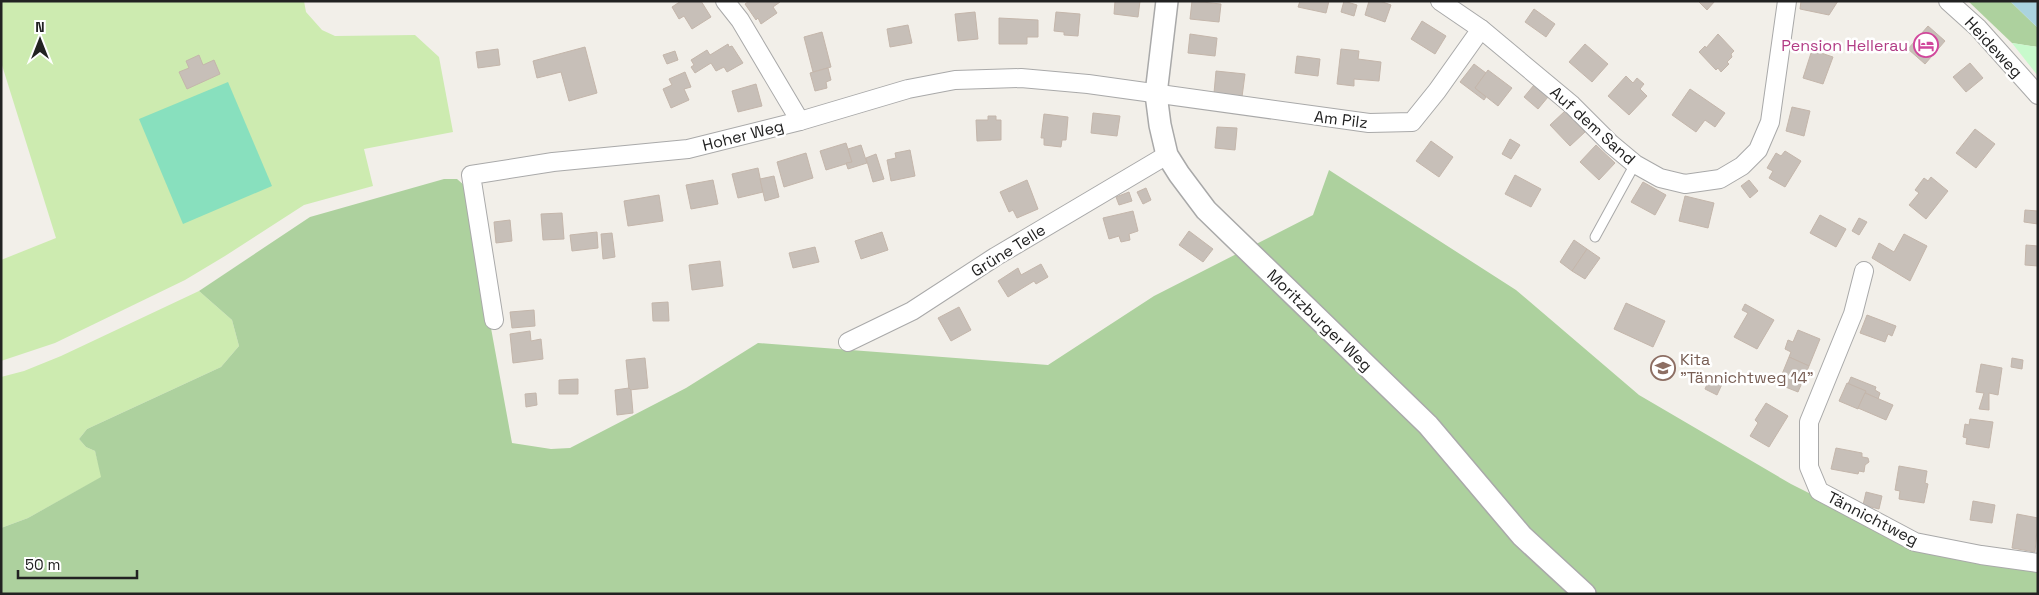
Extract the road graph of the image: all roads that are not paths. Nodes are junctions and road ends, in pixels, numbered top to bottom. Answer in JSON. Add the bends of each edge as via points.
{"nodes":[{"id":1,"x":725,"y":1,"type":"edge"},
{"id":2,"x":1167,"y":1,"type":"edge"},
{"id":3,"x":1440,"y":1,"type":"edge"},
{"id":4,"x":1787,"y":1,"type":"edge"},
{"id":5,"x":1948,"y":1,"type":"edge"},
{"id":6,"x":1481,"y":29,"type":"junction"},
{"id":7,"x":1156,"y":94,"type":"junction"},
{"id":8,"x":2038,"y":96,"type":"edge"},
{"id":9,"x":800,"y":121,"type":"junction"},
{"id":10,"x":1167,"y":155,"type":"junction"},
{"id":11,"x":1635,"y":164,"type":"junction"},
{"id":12,"x":1595,"y":237,"type":"dead end"},
{"id":13,"x":1864,"y":271,"type":"dead end"},
{"id":14,"x":494,"y":320,"type":"dead end"},
{"id":15,"x":848,"y":342,"type":"dead end"},
{"id":16,"x":2038,"y":563,"type":"edge"},
{"id":17,"x":1585,"y":594,"type":"edge"}],
"edges":[{"from":1,"to":9,"type":"street","via":[[740,20]]},
{"from":2,"to":7,"type":"street","name":"Moritzburger Weg"},
{"from":3,"to":6,"type":"street","name":"Auf dem Sand"},
{"from":4,"to":11,"type":"street","name":"Auf dem Sand","via":[[1770,122],[1758,150],[1742,166],[1720,179],[1685,184],[1660,178]]},
{"from":5,"to":8,"type":"street","name":"Heideweg","via":[[1978,28]]},
{"from":6,"to":7,"type":"street","name":"Am Pilz","via":[[1412,122],[1369,123]]},
{"from":6,"to":11,"type":"street","name":"Auf dem Sand","via":[[1572,105]]},
{"from":7,"to":9,"type":"street","name":"Hoher Weg","via":[[1021,78],[955,80],[908,89]]},
{"from":7,"to":10,"type":"street","name":"Moritzburger Weg"},
{"from":9,"to":14,"type":"street","name":"Hoher Weg","via":[[688,149],[553,162],[471,175]]},
{"from":10,"to":15,"type":"street","name":"Grüne Telle","via":[[995,257],[912,311]]},
{"from":10,"to":17,"type":"street","name":"Moritzburger Weg","via":[[1206,210],[1428,425],[1522,536]]},
{"from":11,"to":12,"type":"lane"},
{"from":13,"to":16,"type":"street","name":"Tännichtweg","via":[[1853,314],[1809,422],[1809,467],[1819,491],[1915,542]]}]}
